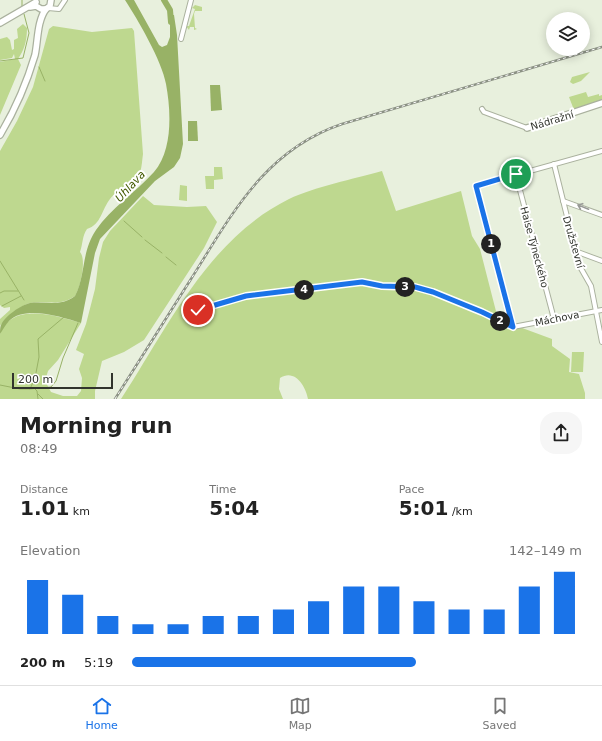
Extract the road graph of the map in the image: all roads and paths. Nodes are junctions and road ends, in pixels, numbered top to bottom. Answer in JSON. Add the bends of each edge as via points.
{"nodes":[{"id":1,"x":65,"y":0,"type":"edge"},
{"id":2,"x":192,"y":0,"type":"edge"},
{"id":3,"x":37,"y":4,"type":"edge"},
{"id":4,"x":49,"y":4,"type":"edge"},
{"id":5,"x":42,"y":19,"type":"junction"},
{"id":6,"x":0,"y":23,"type":"edge"},
{"id":7,"x":181,"y":39,"type":"dead end"},
{"id":8,"x":602,"y":103,"type":"edge"},
{"id":9,"x":482,"y":108,"type":"dead end"},
{"id":10,"x":526,"y":128,"type":"joint"},
{"id":11,"x":0,"y":135,"type":"edge"},
{"id":12,"x":602,"y":151,"type":"edge"},
{"id":13,"x":554,"y":164,"type":"junction"},
{"id":14,"x":516,"y":174,"type":"junction"},
{"id":15,"x":563,"y":201,"type":"junction"},
{"id":16,"x":602,"y":215,"type":"edge"},
{"id":17,"x":576,"y":251,"type":"junction"},
{"id":18,"x":602,"y":261,"type":"edge"},
{"id":19,"x":198,"y":310,"type":"dead end"},
{"id":20,"x":602,"y":310,"type":"edge"},
{"id":21,"x":596,"y":311,"type":"junction"},
{"id":22,"x":554,"y":319,"type":"junction"},
{"id":23,"x":513,"y":327,"type":"junction"},
{"id":24,"x":602,"y":342,"type":"edge"}],
"edges":[{"from":1,"to":4,"type":"street","via":[[57,9]]},
{"from":2,"to":7,"type":"street"},
{"from":3,"to":4,"type":"main road"},
{"from":3,"to":5,"type":"main road"},
{"from":3,"to":6,"type":"main road"},
{"from":4,"to":5,"type":"main road"},
{"from":5,"to":11,"type":"main road","via":[[27,79]]},
{"from":8,"to":10,"type":"main road","name":"Nádražní"},
{"from":9,"to":10,"type":"street","name":"Nádražní","via":[[484,112]]},
{"from":12,"to":13,"type":"street"},
{"from":13,"to":14,"type":"street"},
{"from":13,"to":15,"type":"street","name":"Družstevní"},
{"from":14,"to":22,"type":"street","name":"Haise Týneckého"},
{"from":14,"to":23,"type":"street","via":[[476,186]]},
{"from":16,"to":15,"type":"street","one_way":true},
{"from":15,"to":17,"type":"street","name":"Družstevní"},
{"from":17,"to":18,"type":"street"},
{"from":17,"to":21,"type":"street","name":"Družstevní","via":[[579,265],[591,286]]},
{"from":19,"to":23,"type":"street","via":[[246,296],[362,282],[382,286],[415,287],[433,292]]},
{"from":20,"to":21,"type":"street","name":"Máchova"},
{"from":21,"to":22,"type":"street","name":"Máchova"},
{"from":21,"to":24,"type":"street","name":"Družstevní"},
{"from":22,"to":23,"type":"street","name":"Máchova"}]}
